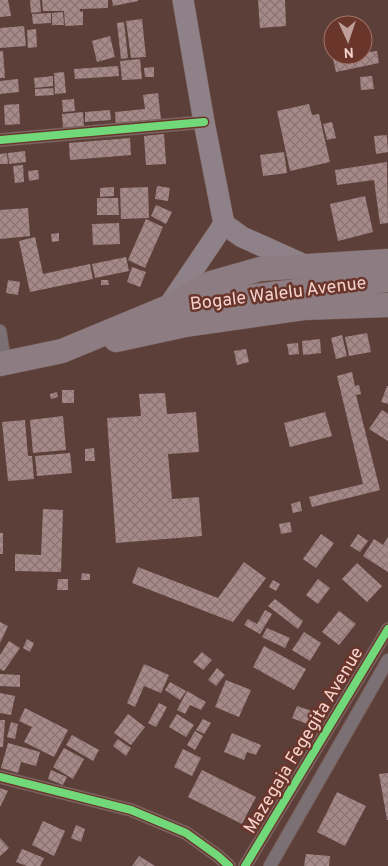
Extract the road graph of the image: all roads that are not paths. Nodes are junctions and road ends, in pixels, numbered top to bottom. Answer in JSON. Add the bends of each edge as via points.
{"nodes":[{"id":1,"x":183,"y":0,"type":"edge"},
{"id":2,"x":204,"y":122,"type":"junction"},
{"id":3,"x":0,"y":140,"type":"edge"},
{"id":4,"x":224,"y":224,"type":"junction"},
{"id":5,"x":388,"y":261,"type":"edge"},
{"id":6,"x":307,"y":266,"type":"junction"},
{"id":7,"x":388,"y":280,"type":"edge"},
{"id":8,"x":388,"y":305,"type":"edge"},
{"id":9,"x":168,"y":307,"type":"junction"},
{"id":10,"x":0,"y":331,"type":"edge"},
{"id":11,"x":62,"y":351,"type":"junction"},
{"id":12,"x":2,"y":364,"type":"edge"},
{"id":13,"x":388,"y":629,"type":"edge"},
{"id":14,"x":388,"y":660,"type":"edge"},
{"id":15,"x":0,"y":777,"type":"edge"},
{"id":16,"x":228,"y":866,"type":"edge"},
{"id":17,"x":245,"y":866,"type":"edge"},
{"id":18,"x":270,"y":866,"type":"edge"}],
"edges":[{"from":1,"to":2,"type":"main road"},
{"from":2,"to":3,"type":"street"},
{"from":2,"to":4,"type":"main road"},
{"from":4,"to":6,"type":"main road","via":[[242,237]]},
{"from":4,"to":9,"type":"main road"},
{"from":5,"to":6,"type":"highway","name":"Bogale Walelu Avenue"},
{"from":6,"to":9,"type":"highway","name":"Bogale Walelu Avenue","via":[[260,269],[211,283]]},
{"from":7,"to":9,"type":"highway","name":"Bogale Walelu Avenue"},
{"from":8,"to":11,"type":"highway","via":[[304,308],[236,317]]},
{"from":9,"to":11,"type":"highway","name":"Bogale Walelu Avenue"},
{"from":10,"to":12,"type":"street"},
{"from":11,"to":12,"type":"highway","name":"Bogale Walelu Avenue"},
{"from":13,"to":17,"type":"street","name":"Mazegaja Fegegita Avenue"},
{"from":14,"to":18,"type":"street","name":"Mazegaja Fegegita Avenue"},
{"from":15,"to":16,"type":"street","via":[[131,810],[186,833]]}]}
